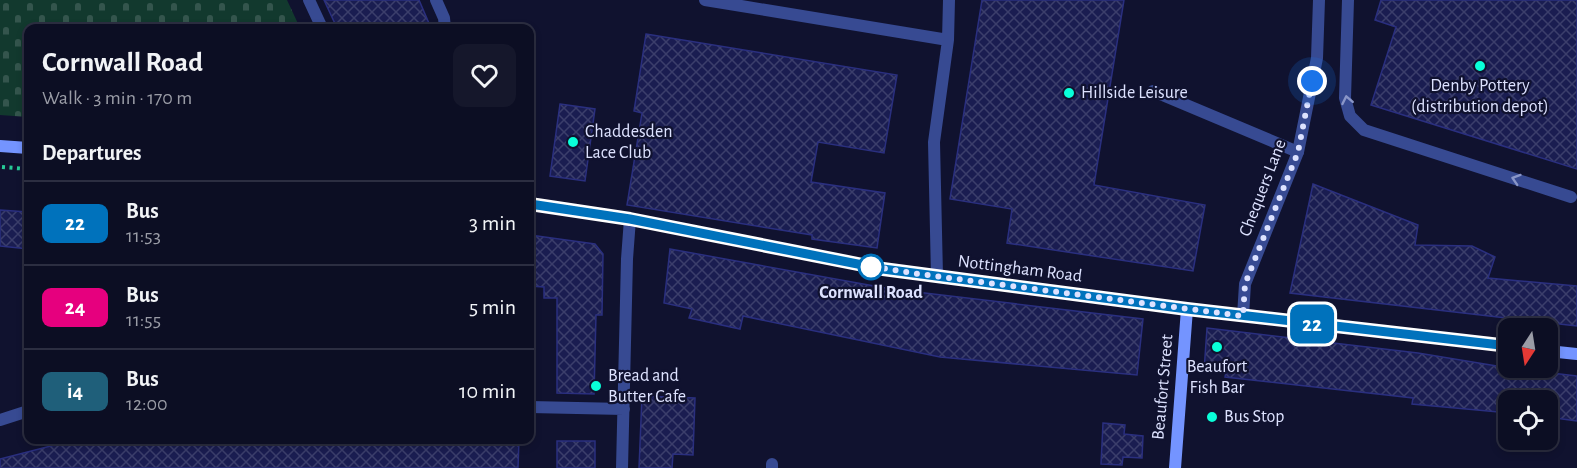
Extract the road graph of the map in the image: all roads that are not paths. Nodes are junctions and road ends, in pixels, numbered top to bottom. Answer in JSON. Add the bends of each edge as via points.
{"nodes":[{"id":1,"x":309,"y":0,"type":"edge"},
{"id":2,"x":436,"y":0,"type":"edge"},
{"id":3,"x":705,"y":0,"type":"edge"},
{"id":4,"x":949,"y":0,"type":"edge"},
{"id":5,"x":1319,"y":0,"type":"edge"},
{"id":6,"x":1347,"y":0,"type":"edge"},
{"id":7,"x":320,"y":24,"type":"edge"},
{"id":8,"x":445,"y":24,"type":"edge"},
{"id":9,"x":948,"y":40,"type":"junction"},
{"id":10,"x":1153,"y":91,"type":"dead end"},
{"id":11,"x":0,"y":146,"type":"edge"},
{"id":12,"x":24,"y":148,"type":"edge"},
{"id":13,"x":1298,"y":152,"type":"junction"},
{"id":14,"x":1571,"y":197,"type":"dead end"},
{"id":15,"x":534,"y":205,"type":"edge"},
{"id":16,"x":630,"y":219,"type":"junction"},
{"id":17,"x":937,"y":276,"type":"junction"},
{"id":18,"x":1187,"y":309,"type":"junction"},
{"id":19,"x":1243,"y":316,"type":"junction"},
{"id":20,"x":1498,"y":345,"type":"edge"},
{"id":21,"x":1558,"y":352,"type":"edge"},
{"id":22,"x":1577,"y":354,"type":"edge"},
{"id":23,"x":534,"y":408,"type":"edge"},
{"id":24,"x":624,"y":410,"type":"junction"},
{"id":25,"x":24,"y":412,"type":"edge"},
{"id":26,"x":0,"y":420,"type":"edge"},
{"id":27,"x":622,"y":468,"type":"edge"},
{"id":28,"x":1175,"y":468,"type":"edge"}],
"edges":[{"from":1,"to":7,"type":"street"},
{"from":2,"to":8,"type":"street"},
{"from":3,"to":9,"type":"street"},
{"from":4,"to":9,"type":"street"},
{"from":5,"to":13,"type":"street","name":"Chequers Lane","via":[[1317,58]]},
{"from":14,"to":6,"type":"street","one_way":true,"via":[[1364,130],[1350,116],[1345,98]]},
{"from":9,"to":17,"type":"street","via":[[934,142]]},
{"from":10,"to":13,"type":"street"},
{"from":11,"to":12,"type":"street"},
{"from":13,"to":19,"type":"street","name":"Chequers Lane","via":[[1245,284]]},
{"from":15,"to":16,"type":"street","name":"Nottingham Road"},
{"from":16,"to":17,"type":"street","name":"Nottingham Road"},
{"from":16,"to":24,"type":"street"},
{"from":17,"to":18,"type":"street","name":"Nottingham Road"},
{"from":18,"to":19,"type":"street","name":"Nottingham Road"},
{"from":18,"to":28,"type":"street","name":"Beaufort Street"},
{"from":19,"to":20,"type":"street","name":"Nottingham Road"},
{"from":21,"to":22,"type":"street"},
{"from":23,"to":24,"type":"street"},
{"from":24,"to":27,"type":"street"},
{"from":25,"to":26,"type":"street"}]}
